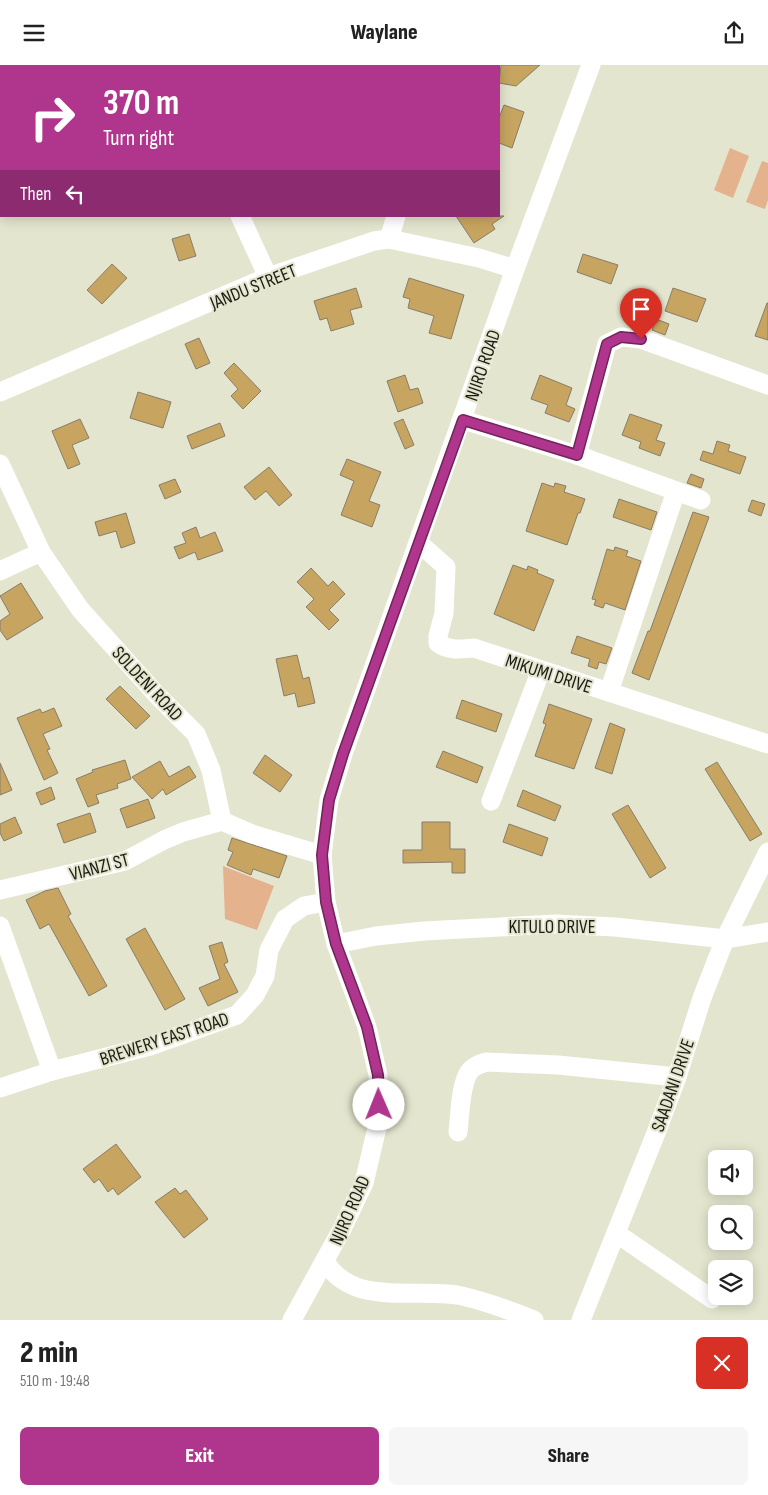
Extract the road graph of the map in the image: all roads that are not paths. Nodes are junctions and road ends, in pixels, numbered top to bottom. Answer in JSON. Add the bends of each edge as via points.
{"nodes":[{"id":1,"x":591,"y":65,"type":"edge"},
{"id":2,"x":240,"y":217,"type":"edge"},
{"id":3,"x":396,"y":217,"type":"edge"},
{"id":4,"x":389,"y":239,"type":"junction"},
{"id":5,"x":516,"y":269,"type":"junction"},
{"id":6,"x":268,"y":277,"type":"junction"},
{"id":7,"x":768,"y":385,"type":"edge"},
{"id":8,"x":0,"y":392,"type":"edge"},
{"id":9,"x":463,"y":420,"type":"junction"},
{"id":10,"x":577,"y":455,"type":"junction"},
{"id":11,"x":0,"y":464,"type":"edge"},
{"id":12,"x":676,"y":491,"type":"junction"},
{"id":13,"x":701,"y":500,"type":"dead end"},
{"id":14,"x":418,"y":543,"type":"junction"},
{"id":15,"x":41,"y":552,"type":"junction"},
{"id":16,"x":0,"y":571,"type":"edge"},
{"id":17,"x":541,"y":670,"type":"junction"},
{"id":18,"x":609,"y":693,"type":"junction"},
{"id":19,"x":768,"y":744,"type":"edge"},
{"id":20,"x":491,"y":801,"type":"dead end"},
{"id":21,"x":222,"y":821,"type":"junction"},
{"id":22,"x":768,"y":851,"type":"edge"},
{"id":23,"x":322,"y":855,"type":"junction"},
{"id":24,"x":0,"y":890,"type":"edge"},
{"id":25,"x":326,"y":902,"type":"junction"},
{"id":26,"x":0,"y":926,"type":"edge"},
{"id":27,"x":768,"y":932,"type":"edge"},
{"id":28,"x":724,"y":939,"type":"junction"},
{"id":29,"x":336,"y":944,"type":"junction"},
{"id":30,"x":52,"y":1071,"type":"junction"},
{"id":31,"x":677,"y":1077,"type":"junction"},
{"id":32,"x":0,"y":1088,"type":"edge"},
{"id":33,"x":458,"y":1132,"type":"dead end"},
{"id":34,"x":616,"y":1233,"type":"junction"},
{"id":35,"x":325,"y":1261,"type":"junction"},
{"id":36,"x":708,"y":1296,"type":"edge"},
{"id":37,"x":292,"y":1320,"type":"edge"},
{"id":38,"x":534,"y":1320,"type":"edge"},
{"id":39,"x":580,"y":1320,"type":"edge"}],
"edges":[{"from":1,"to":5,"type":"street","name":"NJIRO ROAD"},
{"from":2,"to":6,"type":"street"},
{"from":3,"to":4,"type":"street"},
{"from":4,"to":5,"type":"street","name":"JANDU STREET"},
{"from":4,"to":6,"type":"street","name":"JANDU STREET","via":[[374,241]]},
{"from":5,"to":9,"type":"street","name":"NJIRO ROAD"},
{"from":6,"to":8,"type":"street","name":"JANDU STREET"},
{"from":7,"to":10,"type":"street","via":[[641,339],[621,337],[607,344]]},
{"from":9,"to":10,"type":"street"},
{"from":9,"to":14,"type":"street","name":"NJIRO ROAD"},
{"from":10,"to":12,"type":"street"},
{"from":11,"to":15,"type":"street","name":"SOLDENI ROAD"},
{"from":12,"to":13,"type":"street"},
{"from":12,"to":18,"type":"street"},
{"from":14,"to":17,"type":"street","name":"MIKUMI DRIVE","via":[[446,567],[444,613],[438,643],[453,649],[474,648]]},
{"from":14,"to":23,"type":"street","name":"NJIRO ROAD","via":[[343,754],[329,800]]},
{"from":15,"to":16,"type":"street"},
{"from":15,"to":21,"type":"street","name":"SOLDENI ROAD","via":[[80,609],[196,734],[211,770]]},
{"from":17,"to":18,"type":"street","name":"MIKUMI DRIVE"},
{"from":17,"to":20,"type":"street"},
{"from":18,"to":19,"type":"street","name":"MIKUMI DRIVE"},
{"from":21,"to":23,"type":"street","via":[[252,834]]},
{"from":21,"to":24,"type":"street","name":"VIANZI ST","via":[[183,832],[124,861]]},
{"from":22,"to":28,"type":"street","name":"SAADANI DRIVE"},
{"from":23,"to":25,"type":"street","name":"NJIRO ROAD"},
{"from":25,"to":29,"type":"street","name":"NJIRO ROAD"},
{"from":25,"to":30,"type":"street","name":"BREWERY EAST ROAD","via":[[304,906],[285,919],[269,950],[265,976],[256,995],[237,1015],[150,1046]]},
{"from":26,"to":30,"type":"street"},
{"from":27,"to":28,"type":"street","name":"KITULO DRIVE"},
{"from":28,"to":29,"type":"street","name":"KITULO DRIVE","via":[[556,924],[404,933]]},
{"from":28,"to":31,"type":"street","name":"SAADANI DRIVE"},
{"from":29,"to":35,"type":"street","name":"NJIRO ROAD","via":[[374,1053],[379,1119],[364,1183]]},
{"from":30,"to":32,"type":"street","name":"BREWERY EAST ROAD"},
{"from":31,"to":33,"type":"street","via":[[558,1065],[486,1062],[469,1072]]},
{"from":31,"to":34,"type":"street","name":"SAADANI DRIVE"},
{"from":34,"to":36,"type":"street"},
{"from":34,"to":39,"type":"street","name":"SAADANI DRIVE"},
{"from":35,"to":37,"type":"street","name":"NJIRO ROAD"},
{"from":35,"to":38,"type":"street","via":[[337,1278],[358,1288],[388,1293],[457,1295]]}]}
